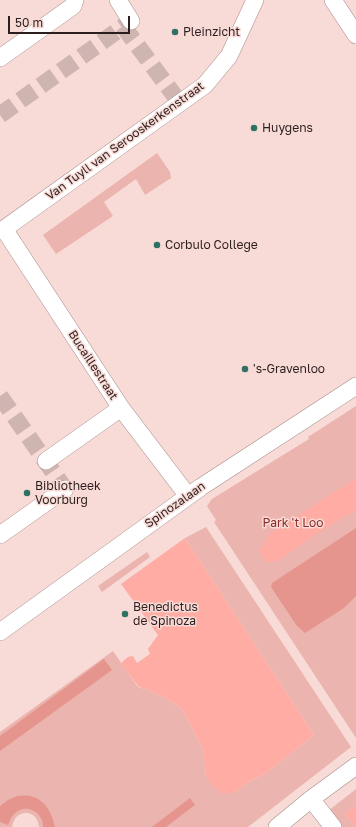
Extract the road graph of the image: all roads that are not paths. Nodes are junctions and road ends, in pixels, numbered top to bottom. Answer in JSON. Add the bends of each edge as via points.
{"nodes":[{"id":1,"x":75,"y":0,"type":"edge"},
{"id":2,"x":118,"y":0,"type":"edge"},
{"id":3,"x":255,"y":0,"type":"edge"},
{"id":4,"x":333,"y":0,"type":"edge"},
{"id":5,"x":131,"y":21,"type":"tunnel mouth"},
{"id":6,"x":356,"y":35,"type":"edge"},
{"id":7,"x":0,"y":58,"type":"edge"},
{"id":8,"x":2,"y":228,"type":"edge"},
{"id":9,"x":356,"y":386,"type":"edge"},
{"id":10,"x":121,"y":408,"type":"junction"},
{"id":11,"x":46,"y":461,"type":"dead end"},
{"id":12,"x":64,"y":489,"type":"dead end"},
{"id":13,"x":188,"y":496,"type":"junction"},
{"id":14,"x":0,"y":535,"type":"edge"},
{"id":15,"x":0,"y":632,"type":"edge"},
{"id":16,"x":356,"y":766,"type":"edge"},
{"id":17,"x":311,"y":799,"type":"junction"},
{"id":18,"x":277,"y":827,"type":"edge"},
{"id":19,"x":333,"y":827,"type":"edge"}],
"edges":[{"from":1,"to":7,"type":"street","via":[[73,6]]},
{"from":2,"to":5,"type":"street"},
{"from":3,"to":8,"type":"street","name":"Van Tuyll van Serooskerkenstraat","via":[[229,56],[204,85]]},
{"from":4,"to":6,"type":"street"},
{"from":8,"to":10,"type":"street","name":"Bucaillestraat"},
{"from":9,"to":13,"type":"street","name":"Spinozalaan"},
{"from":10,"to":11,"type":"street"},
{"from":10,"to":13,"type":"street","name":"Bucaillestraat"},
{"from":12,"to":14,"type":"street"},
{"from":13,"to":15,"type":"street","name":"Spinozalaan"},
{"from":16,"to":17,"type":"street"},
{"from":17,"to":18,"type":"street"},
{"from":17,"to":19,"type":"street"}]}
